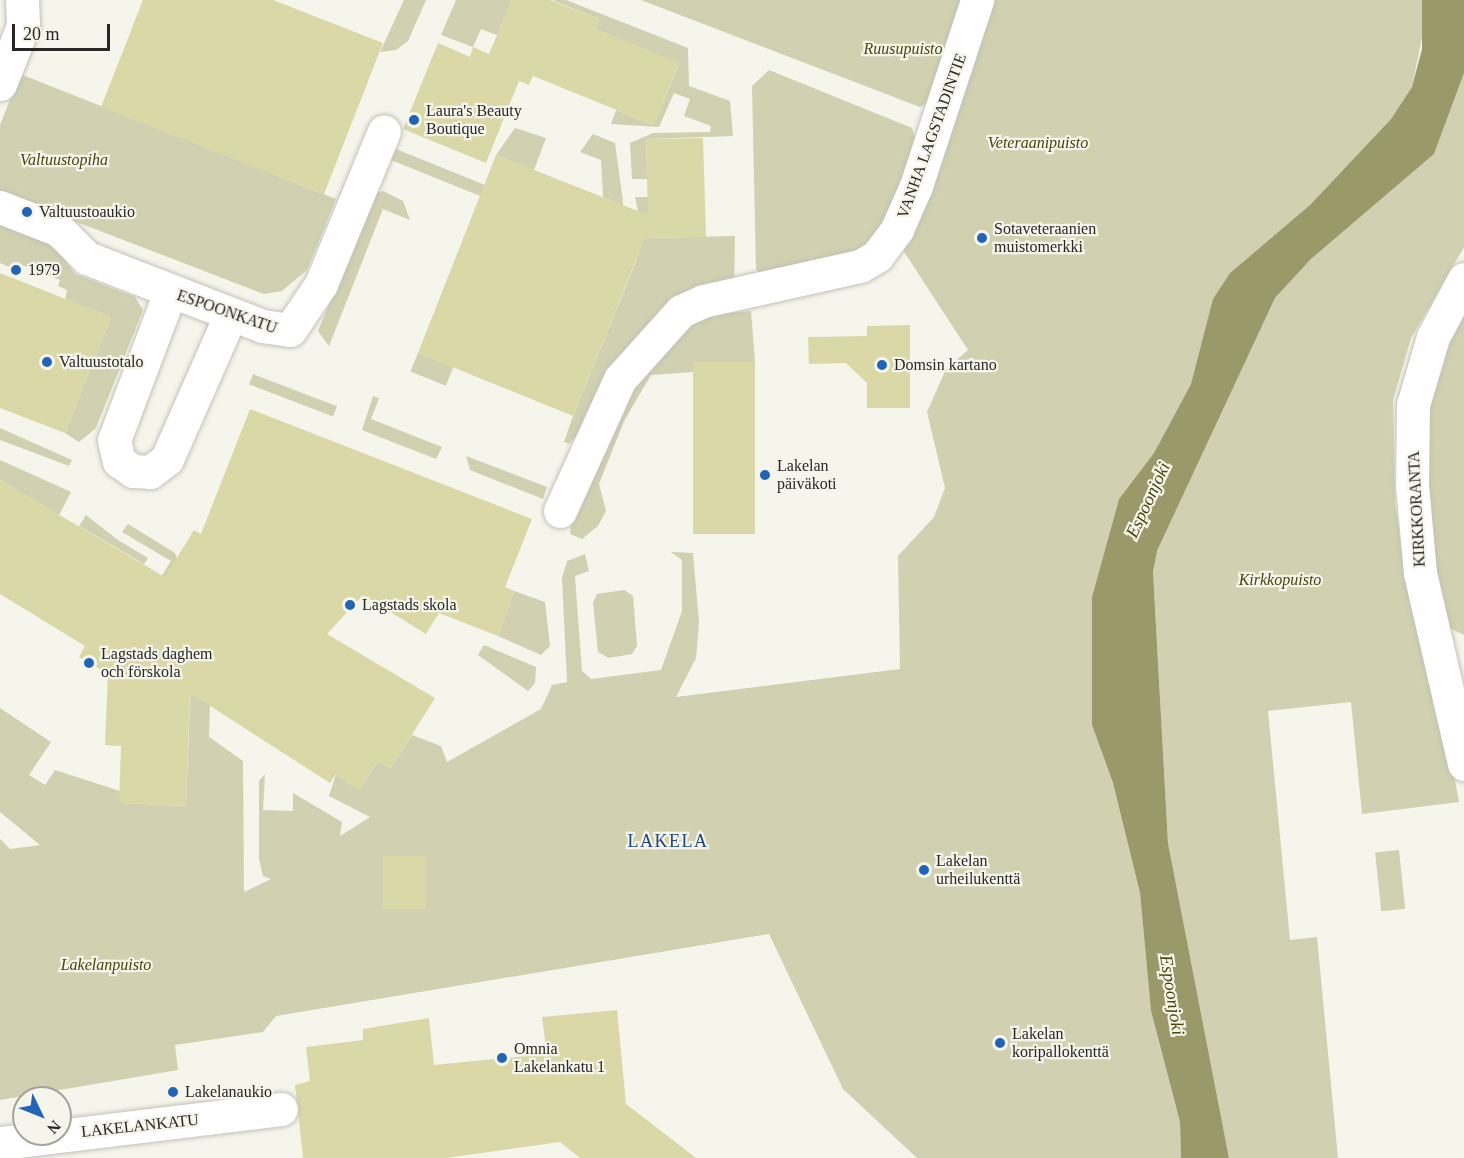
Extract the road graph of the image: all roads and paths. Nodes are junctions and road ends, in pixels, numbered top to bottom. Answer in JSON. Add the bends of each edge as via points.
{"nodes":[{"id":1,"x":22,"y":0,"type":"edge"},
{"id":2,"x":977,"y":0,"type":"edge"},
{"id":3,"x":0,"y":84,"type":"edge"},
{"id":4,"x":384,"y":131,"type":"dead end"},
{"id":5,"x":0,"y":207,"type":"edge"},
{"id":6,"x":1464,"y":279,"type":"edge"},
{"id":7,"x":171,"y":292,"type":"junction"},
{"id":8,"x":231,"y":314,"type":"junction"},
{"id":9,"x":560,"y":511,"type":"dead end"},
{"id":10,"x":1464,"y":764,"type":"edge"},
{"id":11,"x":281,"y":1109,"type":"dead end"},
{"id":12,"x":0,"y":1143,"type":"edge"}],
"edges":[{"from":1,"to":3,"type":"street","via":[[23,26]]},
{"from":2,"to":9,"type":"street","name":"VANHA LAGSTADINTIE","via":[[916,186],[897,229],[877,256],[860,266],[703,301],[681,311],[620,379]]},
{"from":4,"to":8,"type":"street","name":"ESPOONKATU","via":[[321,284],[297,326],[281,332]]},
{"from":5,"to":7,"type":"street","name":"ESPOONKATU","via":[[59,230],[87,258]]},
{"from":6,"to":10,"type":"street","name":"KIRKKORANTA","via":[[1433,337],[1413,405],[1412,485],[1420,573]]},
{"from":7,"to":8,"type":"street","name":"ESPOONKATU"},
{"from":7,"to":8,"type":"street","via":[[114,440],[119,461],[133,471],[150,472],[167,459]]},
{"from":11,"to":12,"type":"street","name":"LAKELANKATU"}]}
